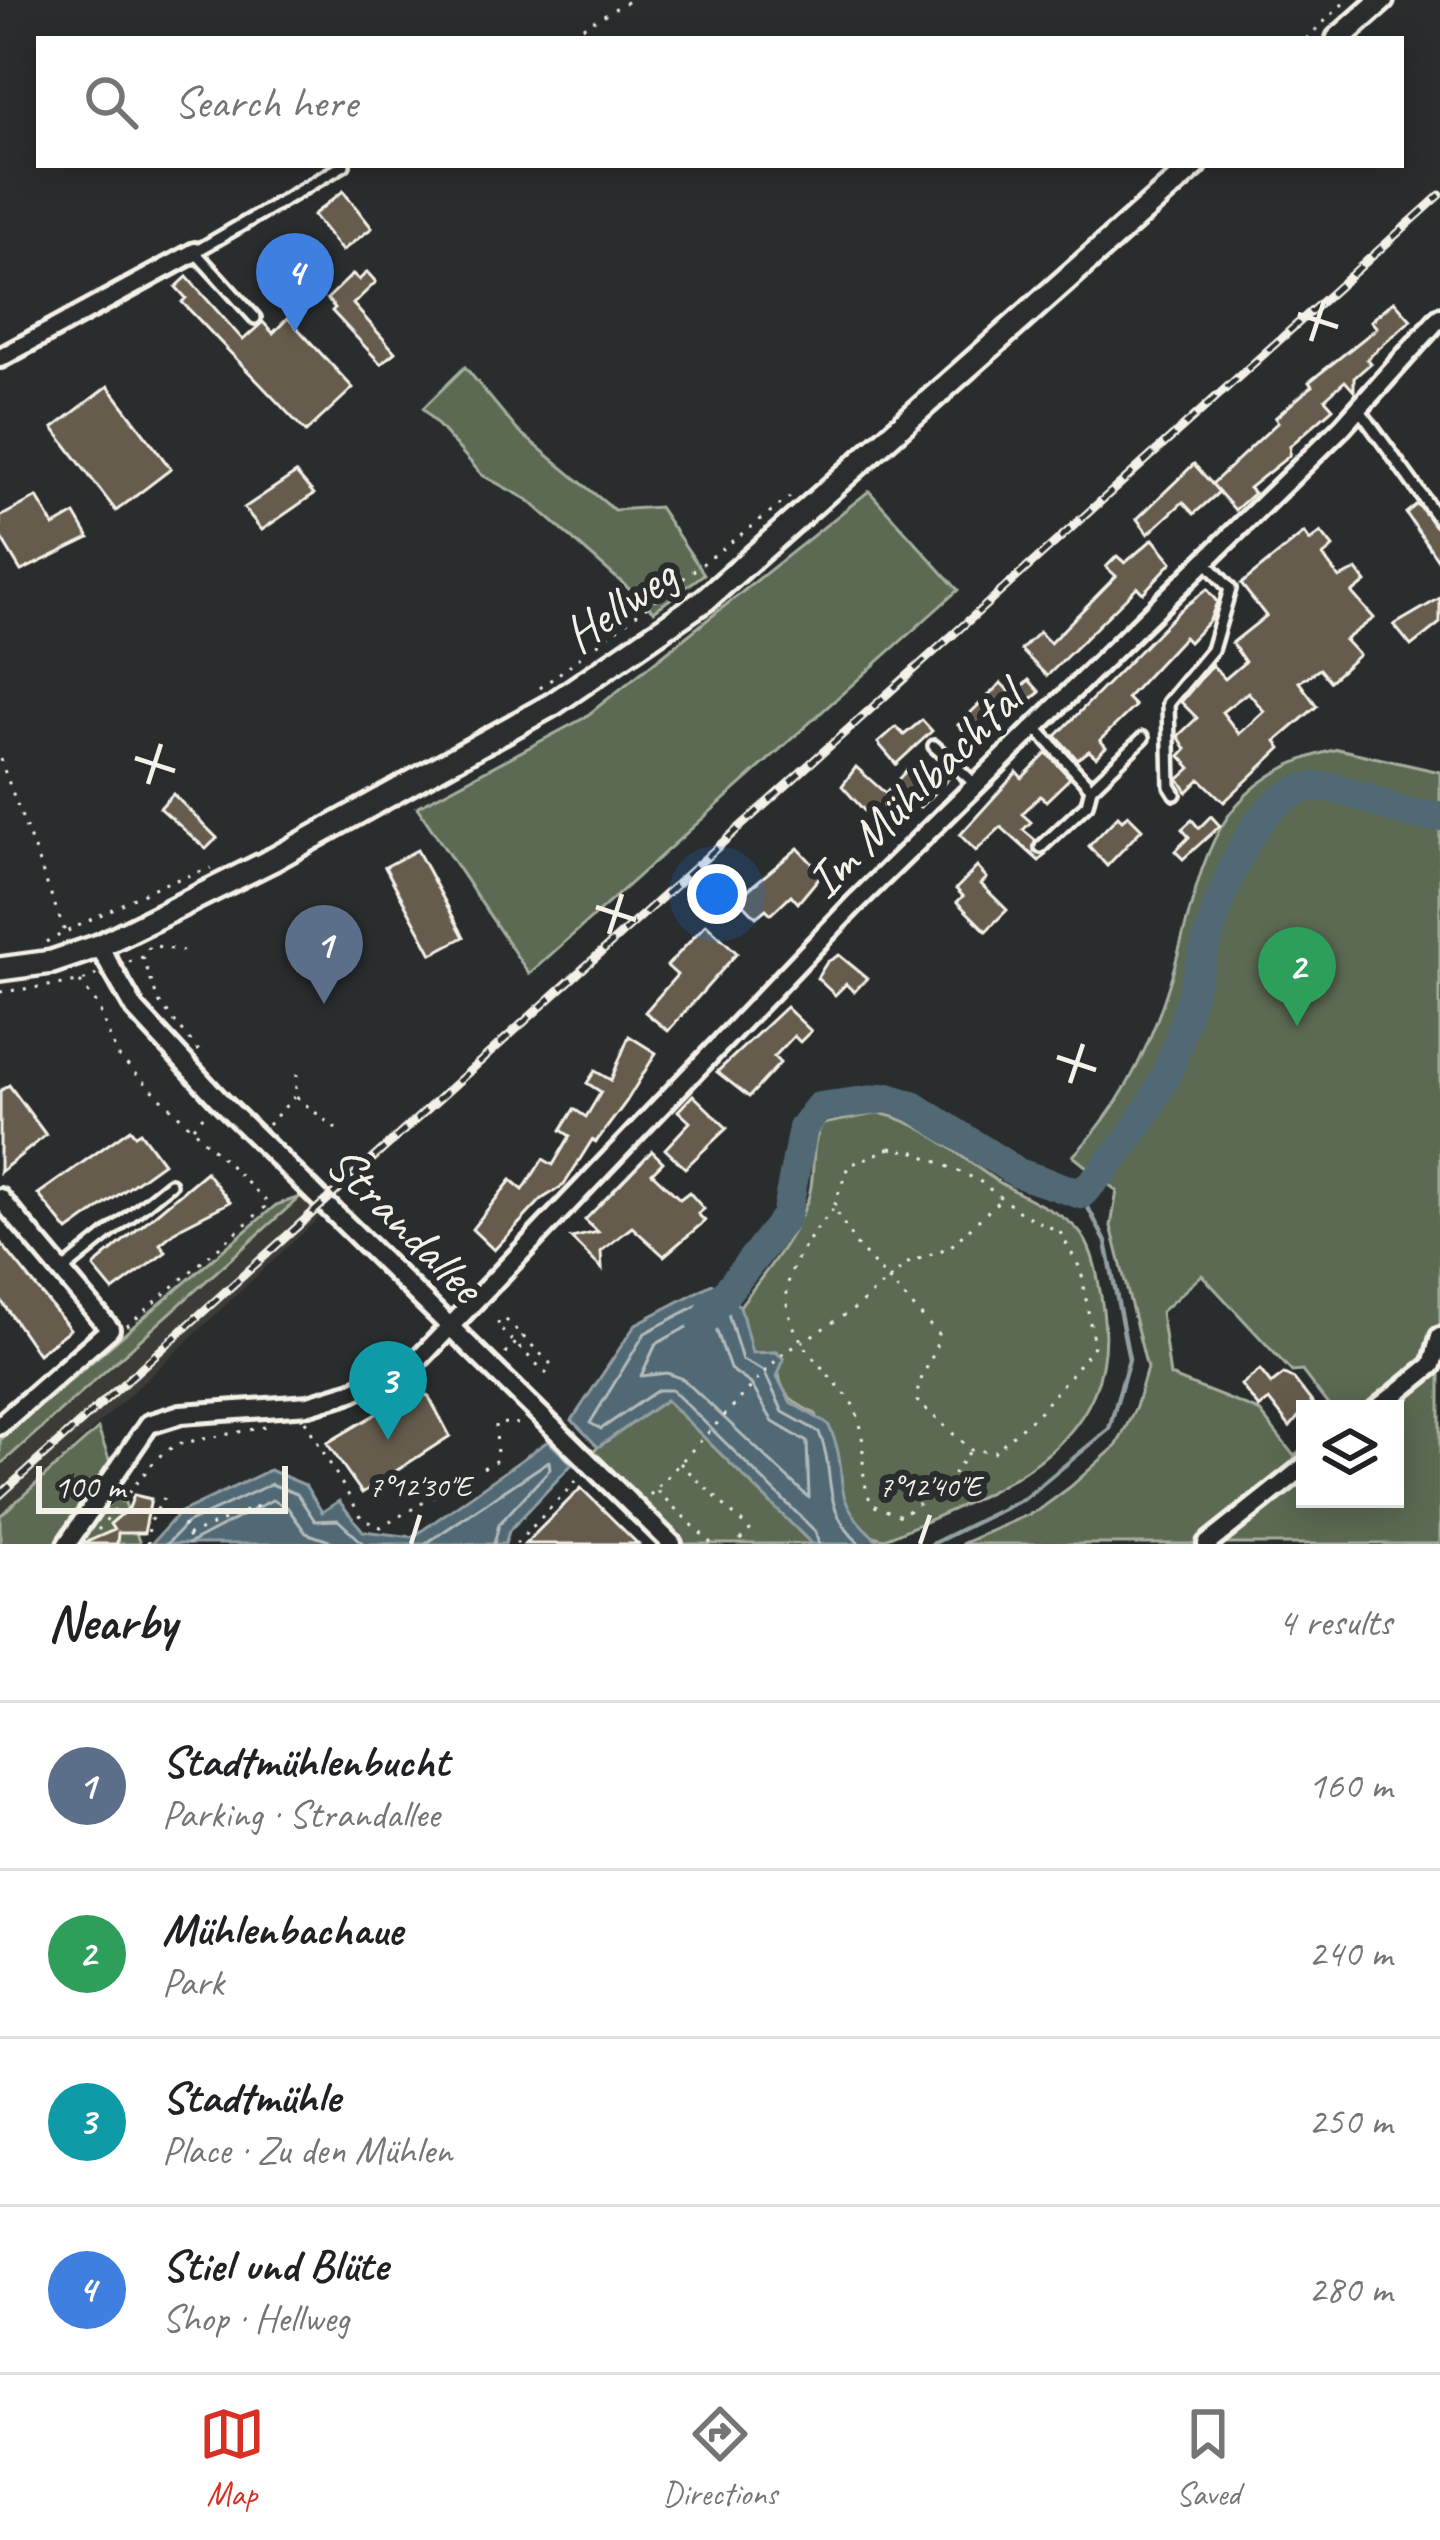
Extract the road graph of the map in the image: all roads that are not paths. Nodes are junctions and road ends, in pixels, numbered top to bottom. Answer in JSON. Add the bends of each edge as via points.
{"nodes":[{"id":1,"x":1382,"y":0,"type":"edge"},
{"id":2,"x":1341,"y":36,"type":"edge"},
{"id":3,"x":339,"y":168,"type":"edge"},
{"id":4,"x":1192,"y":168,"type":"edge"},
{"id":5,"x":195,"y":252,"type":"junction"},
{"id":6,"x":255,"y":317,"type":"dead end"},
{"id":7,"x":1440,"y":317,"type":"edge"},
{"id":8,"x":0,"y":358,"type":"edge"},
{"id":9,"x":1359,"y":409,"type":"junction"},
{"id":10,"x":1440,"y":520,"type":"edge"},
{"id":11,"x":1205,"y":560,"type":"junction"},
{"id":12,"x":1035,"y":728,"type":"junction"},
{"id":13,"x":1143,"y":738,"type":"dead end"},
{"id":14,"x":934,"y":746,"type":"dead end"},
{"id":15,"x":976,"y":785,"type":"junction"},
{"id":16,"x":1091,"y":788,"type":"junction"},
{"id":17,"x":1175,"y":794,"type":"dead end"},
{"id":18,"x":1041,"y":847,"type":"dead end"},
{"id":19,"x":99,"y":946,"type":"junction"},
{"id":20,"x":0,"y":968,"type":"edge"},
{"id":21,"x":170,"y":1184,"type":"dead end"},
{"id":22,"x":0,"y":1198,"type":"edge"},
{"id":23,"x":62,"y":1271,"type":"junction"},
{"id":24,"x":452,"y":1328,"type":"junction"},
{"id":25,"x":1440,"y":1337,"type":"edge"},
{"id":26,"x":1388,"y":1400,"type":"edge"},
{"id":27,"x":0,"y":1425,"type":"edge"},
{"id":28,"x":1296,"y":1473,"type":"edge"},
{"id":29,"x":67,"y":1544,"type":"edge"},
{"id":30,"x":673,"y":1544,"type":"edge"},
{"id":31,"x":1207,"y":1544,"type":"edge"}],
"edges":[{"from":1,"to":2,"type":"street"},
{"from":3,"to":5,"type":"lane"},
{"from":4,"to":19,"type":"street","name":"Hellweg","via":[[706,599],[554,704]]},
{"from":5,"to":6,"type":"lane"},
{"from":5,"to":8,"type":"street"},
{"from":7,"to":9,"type":"street","name":"Im Mühlbachtal"},
{"from":9,"to":10,"type":"lane"},
{"from":9,"to":11,"type":"street","name":"Im Mühlbachtal"},
{"from":11,"to":12,"type":"street","name":"Im Mühlbachtal"},
{"from":11,"to":17,"type":"lane","via":[[1230,589],[1212,650],[1168,703]]},
{"from":12,"to":15,"type":"street","name":"Im Mühlbachtal"},
{"from":12,"to":16,"type":"lane"},
{"from":13,"to":16,"type":"lane"},
{"from":14,"to":15,"type":"lane"},
{"from":15,"to":24,"type":"street","name":"Im Mühlbachtal"},
{"from":16,"to":18,"type":"lane","via":[[1087,804]]},
{"from":19,"to":20,"type":"street","name":"Hellweg"},
{"from":19,"to":24,"type":"street","name":"Strandallee","via":[[135,1009],[218,1100]]},
{"from":21,"to":23,"type":"lane"},
{"from":22,"to":23,"type":"street"},
{"from":23,"to":27,"type":"street","via":[[110,1329]]},
{"from":24,"to":29,"type":"street","name":"Im Mühlbachtal","via":[[422,1356],[331,1399],[149,1424]]},
{"from":24,"to":30,"type":"street","name":"Strandallee","via":[[585,1468]]},
{"from":25,"to":26,"type":"street","via":[[1432,1365]]},
{"from":28,"to":31,"type":"street"}]}
